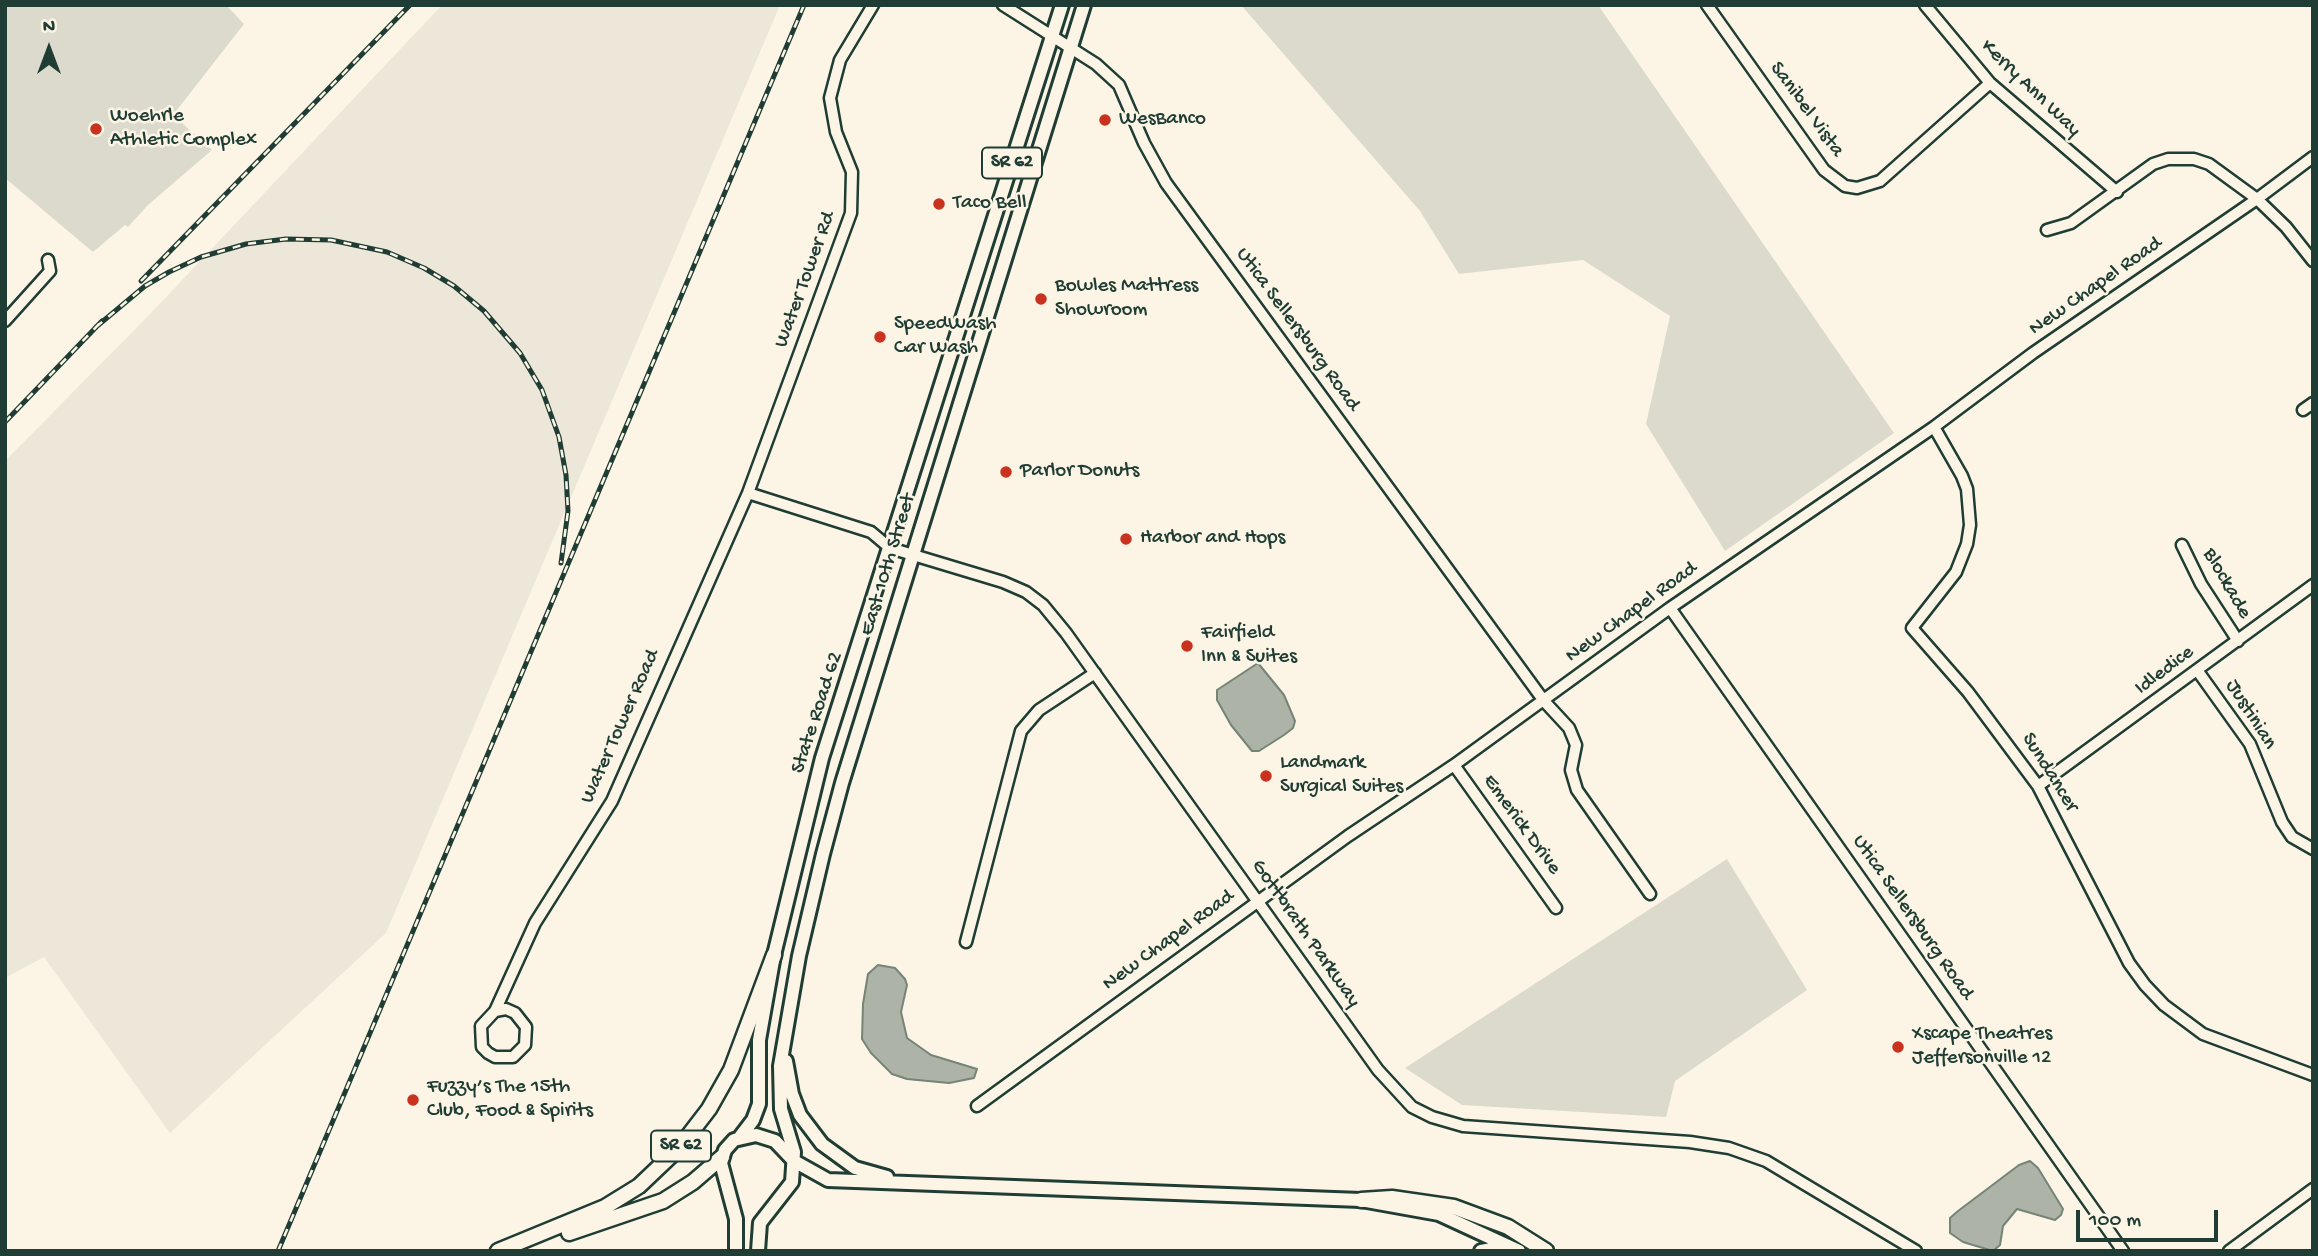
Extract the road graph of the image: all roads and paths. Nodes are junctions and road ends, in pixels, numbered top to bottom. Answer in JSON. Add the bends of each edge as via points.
{"nodes":[{"id":1,"x":873,"y":5,"type":"edge"},
{"id":2,"x":1003,"y":5,"type":"edge"},
{"id":3,"x":1062,"y":5,"type":"edge"},
{"id":4,"x":1084,"y":5,"type":"edge"},
{"id":5,"x":1707,"y":5,"type":"edge"},
{"id":6,"x":1925,"y":5,"type":"edge"},
{"id":7,"x":1053,"y":37,"type":"junction"},
{"id":8,"x":1071,"y":47,"type":"junction"},
{"id":9,"x":1990,"y":83,"type":"junction"},
{"id":10,"x":2313,"y":157,"type":"edge"},
{"id":11,"x":2117,"y":191,"type":"junction"},
{"id":12,"x":2257,"y":199,"type":"junction"},
{"id":13,"x":2047,"y":230,"type":"dead end"},
{"id":14,"x":48,"y":260,"type":"dead end"},
{"id":15,"x":2313,"y":261,"type":"edge"},
{"id":16,"x":5,"y":321,"type":"edge"},
{"id":17,"x":2313,"y":403,"type":"edge"},
{"id":18,"x":2303,"y":410,"type":"dead end"},
{"id":19,"x":1934,"y":427,"type":"junction"},
{"id":20,"x":764,"y":450,"type":"joint"},
{"id":21,"x":748,"y":493,"type":"junction"},
{"id":22,"x":2182,"y":545,"type":"dead end"},
{"id":23,"x":890,"y":548,"type":"junction"},
{"id":24,"x":913,"y":554,"type":"junction"},
{"id":25,"x":2313,"y":585,"type":"edge"},
{"id":26,"x":1670,"y":608,"type":"junction"},
{"id":27,"x":2238,"y":641,"type":"junction"},
{"id":28,"x":2197,"y":670,"type":"junction"},
{"id":29,"x":1095,"y":673,"type":"junction"},
{"id":30,"x":1544,"y":701,"type":"junction"},
{"id":31,"x":1454,"y":765,"type":"junction"},
{"id":32,"x":2038,"y":786,"type":"junction"},
{"id":33,"x":2313,"y":849,"type":"edge"},
{"id":34,"x":1650,"y":894,"type":"dead end"},
{"id":35,"x":1258,"y":900,"type":"junction"},
{"id":36,"x":1556,"y":908,"type":"dead end"},
{"id":37,"x":966,"y":942,"type":"dead end"},
{"id":38,"x":774,"y":955,"type":"junction"},
{"id":39,"x":495,"y":1011,"type":"junction"},
{"id":40,"x":784,"y":1036,"type":"junction"},
{"id":41,"x":2313,"y":1075,"type":"edge"},
{"id":42,"x":977,"y":1106,"type":"dead end"},
{"id":43,"x":740,"y":1137,"type":"junction"},
{"id":44,"x":722,"y":1157,"type":"junction"},
{"id":45,"x":794,"y":1161,"type":"junction"},
{"id":46,"x":897,"y":1181,"type":"junction"},
{"id":47,"x":2313,"y":1189,"type":"edge"},
{"id":48,"x":1361,"y":1200,"type":"junction"},
{"id":49,"x":1514,"y":1248,"type":"edge"},
{"id":50,"x":499,"y":1251,"type":"edge"},
{"id":51,"x":736,"y":1251,"type":"edge"},
{"id":52,"x":758,"y":1251,"type":"edge"},
{"id":53,"x":1481,"y":1251,"type":"edge"},
{"id":54,"x":1546,"y":1251,"type":"edge"},
{"id":55,"x":1916,"y":1251,"type":"edge"},
{"id":56,"x":2123,"y":1251,"type":"edge"},
{"id":57,"x":2229,"y":1251,"type":"edge"}],
"edges":[{"from":1,"to":20,"type":"street","name":"Water Tower Rd","via":[[840,60],[830,97],[836,132],[852,172],[851,213]]},
{"from":2,"to":7,"type":"street","name":"Utica Sellersburg Road"},
{"from":3,"to":7,"type":"main road","name":"State Road 62","number":"SR 62"},
{"from":4,"to":8,"type":"main road","name":"East 10th Street","number":"SR 62"},
{"from":5,"to":9,"type":"street","name":"Sanibel Vista","via":[[1824,170],[1845,186],[1857,188],[1880,181]]},
{"from":6,"to":9,"type":"street","name":"Kerry Ann Way"},
{"from":7,"to":8,"type":"street","name":"Utica Sellersburg Road"},
{"from":7,"to":23,"type":"main road","name":"State Road 62","number":"SR 62"},
{"from":8,"to":24,"type":"main road","name":"East 10th Street","number":"SR 62"},
{"from":8,"to":30,"type":"street","name":"Utica Sellersburg Road","via":[[1119,85],[1166,183]]},
{"from":9,"to":11,"type":"street","name":"Kerry Ann Way"},
{"from":10,"to":12,"type":"street","name":"New Chapel Road"},
{"from":11,"to":12,"type":"street","via":[[2153,164],[2182,159],[2209,164]]},
{"from":11,"to":13,"type":"street","via":[[2071,223]]},
{"from":12,"to":15,"type":"street"},
{"from":12,"to":19,"type":"street","name":"New Chapel Road"},
{"from":14,"to":16,"type":"street","via":[[50,271]]},
{"from":17,"to":18,"type":"street"},
{"from":19,"to":26,"type":"street","name":"New Chapel Road"},
{"from":19,"to":32,"type":"street","name":"Sundancer","via":[[1967,489],[1970,525],[1956,572],[1912,628],[1976,702]]},
{"from":20,"to":21,"type":"street","name":"Water Tower Road"},
{"from":21,"to":23,"type":"street","name":"Gottbrath Parkway","via":[[871,532]]},
{"from":21,"to":39,"type":"street","name":"Water Tower Road","via":[[621,782],[535,923]]},
{"from":22,"to":27,"type":"street","name":"Blockade"},
{"from":23,"to":24,"type":"street","name":"Gottbrath Parkway"},
{"from":23,"to":38,"type":"main road","name":"State Road 62","number":"SR 62","via":[[822,758]]},
{"from":24,"to":29,"type":"street","name":"Gottbrath Parkway","via":[[1026,592],[1051,614]]},
{"from":24,"to":40,"type":"main road","name":"East 10th Street","number":"SR 62","via":[[838,795]]},
{"from":25,"to":27,"type":"street","name":"Idledice"},
{"from":26,"to":30,"type":"street","name":"New Chapel Road"},
{"from":26,"to":56,"type":"street","name":"Utica Sellersburg Road"},
{"from":27,"to":28,"type":"street","name":"Idledice"},
{"from":28,"to":32,"type":"street","name":"Idledice"},
{"from":28,"to":33,"type":"street","name":"Justinian","via":[[2250,744],[2282,822],[2292,836]]},
{"from":29,"to":35,"type":"street","name":"Gottbrath Parkway"},
{"from":29,"to":37,"type":"street","via":[[1039,710],[1021,731]]},
{"from":30,"to":31,"type":"street","name":"New Chapel Road"},
{"from":30,"to":34,"type":"street","name":"Utica Sellersburg Road","via":[[1574,736],[1571,770],[1577,790]]},
{"from":31,"to":35,"type":"street","name":"New Chapel Road"},
{"from":31,"to":36,"type":"street","name":"Emerick Drive"},
{"from":32,"to":41,"type":"street","name":"Sundancer","via":[[2129,963],[2164,1005],[2215,1040]]},
{"from":35,"to":42,"type":"street","name":"New Chapel Road"},
{"from":35,"to":55,"type":"street","name":"Gottbrath Parkway","via":[[1378,1070],[1412,1107],[1463,1126],[1729,1148],[1766,1161]]},
{"from":38,"to":43,"type":"main road","via":[[759,1040],[759,1104]]},
{"from":38,"to":50,"type":"highway","number":"SR 62","via":[[732,1070],[679,1148],[639,1186],[605,1207]]},
{"from":39,"to":39,"type":"street","name":"Water Tower Road","via":[[516,1013],[526,1027],[525,1045],[513,1057],[495,1057],[482,1047],[481,1026]]},
{"from":40,"to":45,"type":"main road","name":"East 10th Street","number":"SR 62","via":[[779,1098]]},
{"from":40,"to":46,"type":"main road","via":[[792,1094],[809,1130],[841,1160]]},
{"from":43,"to":44,"type":"main road"},
{"from":43,"to":45,"type":"main road","via":[[769,1138]]},
{"from":44,"to":50,"type":"highway","via":[[692,1182],[649,1207]]},
{"from":44,"to":51,"type":"main road","via":[[736,1219]]},
{"from":45,"to":46,"type":"main road","via":[[828,1180]]},
{"from":45,"to":52,"type":"main road","number":"SR 62","via":[[792,1182],[760,1223]]},
{"from":46,"to":48,"type":"main road"},
{"from":47,"to":57,"type":"street"},
{"from":48,"to":49,"type":"main road","via":[[1439,1214]]},
{"from":48,"to":54,"type":"highway","via":[[1392,1198],[1454,1207],[1508,1227]]},
{"from":49,"to":53,"type":"main road","via":[[1495,1246]]}]}
